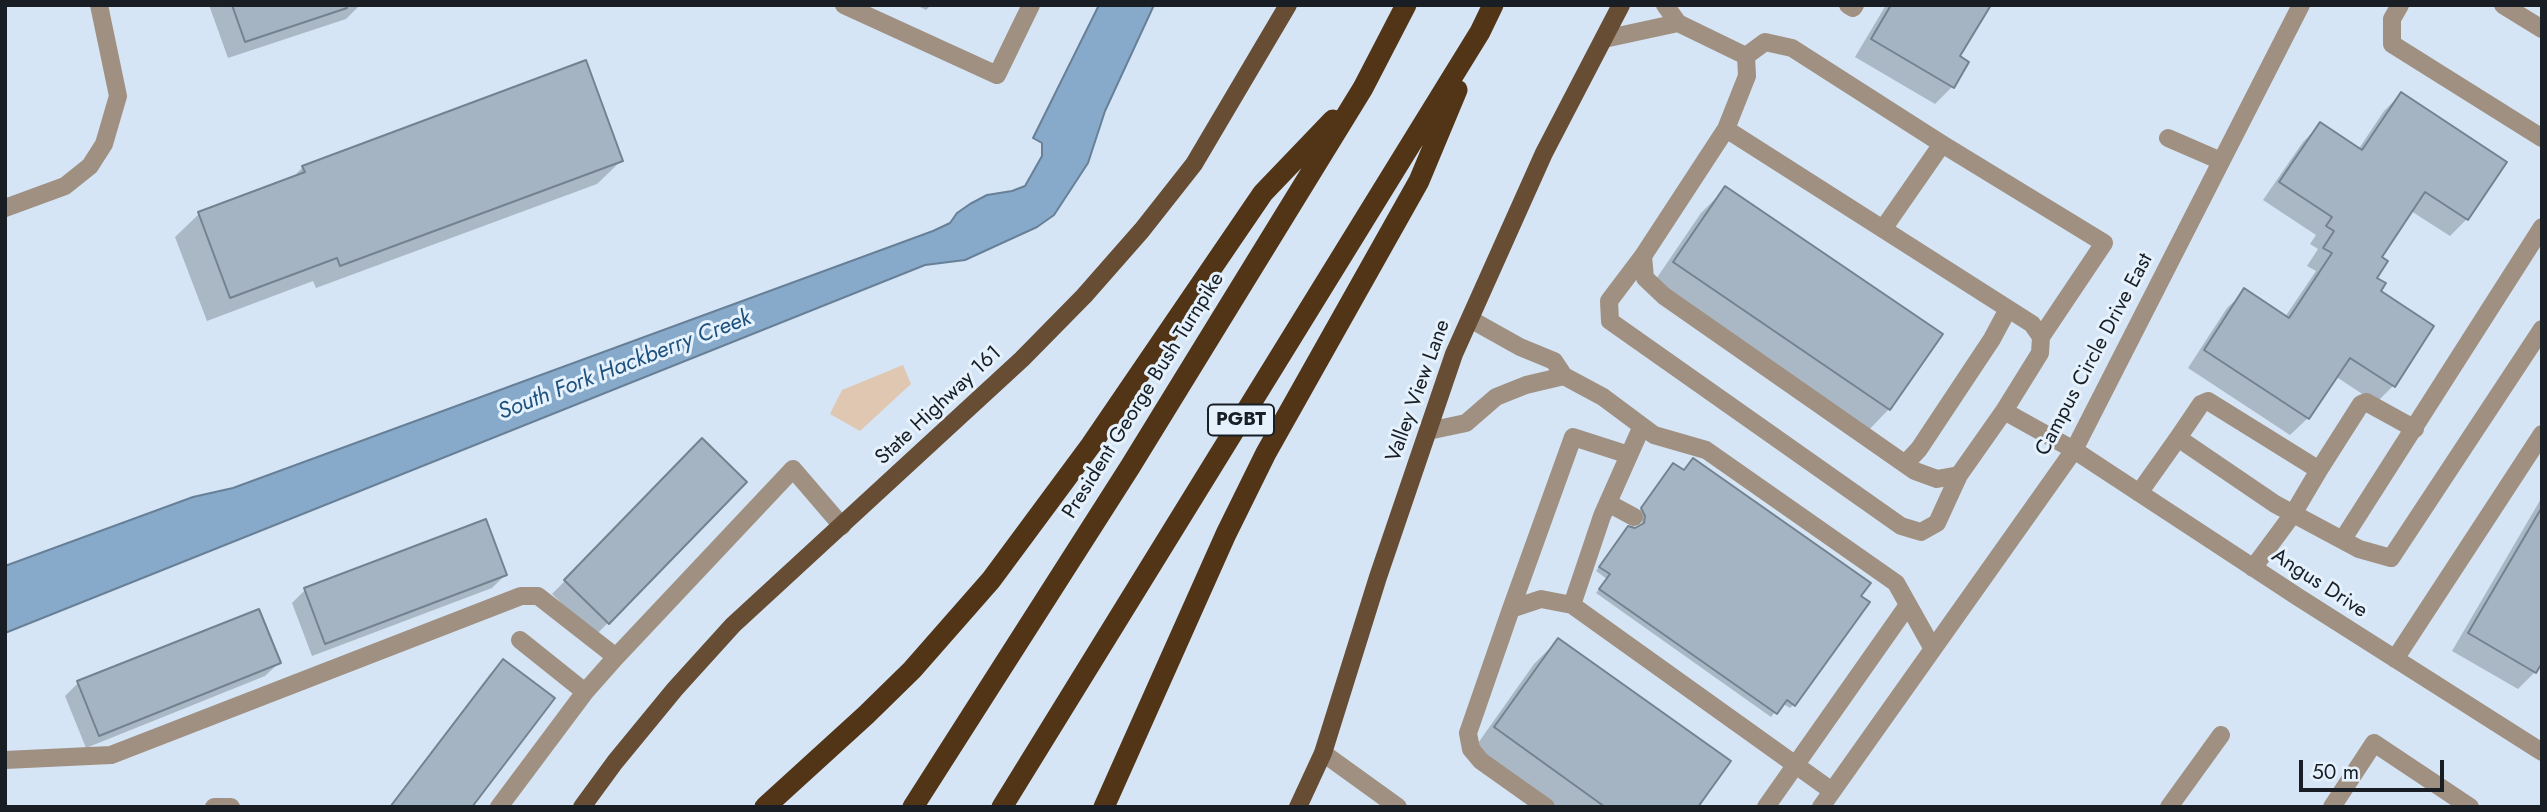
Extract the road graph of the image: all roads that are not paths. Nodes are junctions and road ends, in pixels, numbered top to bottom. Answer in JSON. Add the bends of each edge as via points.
{"nodes":[{"id":1,"x":99,"y":5,"type":"edge"},
{"id":2,"x":844,"y":5,"type":"edge"},
{"id":3,"x":1031,"y":5,"type":"edge"},
{"id":4,"x":1288,"y":5,"type":"edge"},
{"id":5,"x":1406,"y":5,"type":"edge"},
{"id":6,"x":1493,"y":5,"type":"edge"},
{"id":7,"x":1621,"y":5,"type":"edge"},
{"id":8,"x":1665,"y":5,"type":"edge"},
{"id":9,"x":1848,"y":5,"type":"edge"},
{"id":10,"x":1855,"y":5,"type":"edge"},
{"id":11,"x":2301,"y":5,"type":"edge"},
{"id":12,"x":2400,"y":5,"type":"edge"},
{"id":13,"x":2503,"y":5,"type":"edge"},
{"id":14,"x":1678,"y":23,"type":"junction"},
{"id":15,"x":2542,"y":29,"type":"edge"},
{"id":16,"x":1480,"y":32,"type":"junction"},
{"id":17,"x":1604,"y":39,"type":"junction"},
{"id":18,"x":1746,"y":56,"type":"junction"},
{"id":19,"x":1363,"y":88,"type":"junction"},
{"id":20,"x":1726,"y":129,"type":"junction"},
{"id":21,"x":2168,"y":138,"type":"dead end"},
{"id":22,"x":2542,"y":138,"type":"edge"},
{"id":23,"x":1942,"y":144,"type":"junction"},
{"id":24,"x":2221,"y":161,"type":"junction"},
{"id":25,"x":5,"y":208,"type":"edge"},
{"id":26,"x":2542,"y":227,"type":"edge"},
{"id":27,"x":1883,"y":229,"type":"junction"},
{"id":28,"x":1643,"y":256,"type":"junction"},
{"id":29,"x":2008,"y":309,"type":"junction"},
{"id":30,"x":1470,"y":319,"type":"junction"},
{"id":31,"x":2542,"y":328,"type":"edge"},
{"id":32,"x":2041,"y":337,"type":"junction"},
{"id":33,"x":1564,"y":376,"type":"junction"},
{"id":34,"x":2004,"y":411,"type":"junction"},
{"id":35,"x":1642,"y":426,"type":"junction"},
{"id":36,"x":2415,"y":429,"type":"junction"},
{"id":37,"x":1428,"y":431,"type":"junction"},
{"id":38,"x":2542,"y":434,"type":"edge"},
{"id":39,"x":2178,"y":438,"type":"junction"},
{"id":40,"x":2074,"y":450,"type":"junction"},
{"id":41,"x":1629,"y":455,"type":"junction"},
{"id":42,"x":1905,"y":464,"type":"junction"},
{"id":43,"x":2319,"y":470,"type":"junction"},
{"id":44,"x":1959,"y":475,"type":"junction"},
{"id":45,"x":2139,"y":493,"type":"junction"},
{"id":46,"x":1608,"y":503,"type":"junction"},
{"id":47,"x":2293,"y":514,"type":"junction"},
{"id":48,"x":1634,"y":517,"type":"dead end"},
{"id":49,"x":842,"y":526,"type":"junction"},
{"id":50,"x":2343,"y":540,"type":"junction"},
{"id":51,"x":2253,"y":568,"type":"junction"},
{"id":52,"x":1572,"y":605,"type":"junction"},
{"id":53,"x":1908,"y":605,"type":"junction"},
{"id":54,"x":1511,"y":610,"type":"junction"},
{"id":55,"x":520,"y":640,"type":"dead end"},
{"id":56,"x":1933,"y":649,"type":"junction"},
{"id":57,"x":616,"y":657,"type":"junction"},
{"id":58,"x":2395,"y":659,"type":"junction"},
{"id":59,"x":585,"y":692,"type":"junction"},
{"id":60,"x":2221,"y":736,"type":"dead end"},
{"id":61,"x":2542,"y":752,"type":"edge"},
{"id":62,"x":1324,"y":753,"type":"junction"},
{"id":63,"x":5,"y":760,"type":"edge"},
{"id":64,"x":1795,"y":764,"type":"junction"},
{"id":65,"x":1832,"y":791,"type":"junction"},
{"id":66,"x":214,"y":807,"type":"edge"},
{"id":67,"x":231,"y":807,"type":"edge"},
{"id":68,"x":499,"y":807,"type":"edge"},
{"id":69,"x":582,"y":807,"type":"edge"},
{"id":70,"x":765,"y":807,"type":"edge"},
{"id":71,"x":913,"y":807,"type":"edge"},
{"id":72,"x":1002,"y":807,"type":"edge"},
{"id":73,"x":1104,"y":807,"type":"edge"},
{"id":74,"x":1298,"y":807,"type":"edge"},
{"id":75,"x":1398,"y":807,"type":"edge"},
{"id":76,"x":1546,"y":807,"type":"edge"},
{"id":77,"x":1766,"y":807,"type":"edge"},
{"id":78,"x":1821,"y":807,"type":"edge"},
{"id":79,"x":2169,"y":807,"type":"edge"},
{"id":80,"x":2332,"y":807,"type":"edge"},
{"id":81,"x":2470,"y":807,"type":"edge"}],
"edges":[{"from":1,"to":25,"type":"street","via":[[118,96],[103,144],[90,166],[65,186]]},
{"from":2,"to":3,"type":"street","via":[[997,75]]},
{"from":4,"to":49,"type":"main road","name":"State Highway 161","via":[[1194,164],[1142,230],[1022,359]]},
{"from":5,"to":19,"type":"highway","name":"President George Bush Turnpike"},
{"from":6,"to":16,"type":"highway","number":"PGBT"},
{"from":7,"to":17,"type":"main road","name":"Valley View Lane"},
{"from":8,"to":14,"type":"street"},
{"from":9,"to":10,"type":"street"},
{"from":11,"to":24,"type":"street","name":"Campus Circle Drive East"},
{"from":12,"to":22,"type":"street","via":[[2392,19],[2392,44]]},
{"from":13,"to":15,"type":"street"},
{"from":14,"to":17,"type":"street"},
{"from":14,"to":18,"type":"street"},
{"from":16,"to":72,"type":"highway","number":"PGBT"},
{"from":16,"to":73,"type":"highway","via":[[1419,181],[1266,453]]},
{"from":17,"to":30,"type":"main road","name":"Valley View Lane","via":[[1544,153]]},
{"from":18,"to":20,"type":"street","via":[[1747,76]]},
{"from":18,"to":23,"type":"street","via":[[1765,42],[1792,48]]},
{"from":19,"to":70,"type":"highway","via":[[1263,193],[1091,445],[991,580],[912,670]]},
{"from":19,"to":71,"type":"highway","name":"President George Bush Turnpike","via":[[1130,467]]},
{"from":20,"to":27,"type":"street"},
{"from":20,"to":28,"type":"street"},
{"from":21,"to":24,"type":"street"},
{"from":23,"to":27,"type":"street"},
{"from":23,"to":32,"type":"street","via":[[2104,243]]},
{"from":24,"to":40,"type":"street","name":"Campus Circle Drive East"},
{"from":26,"to":36,"type":"street"},
{"from":27,"to":29,"type":"street"},
{"from":28,"to":42,"type":"street","via":[[1645,278],[1664,296]]},
{"from":28,"to":44,"type":"street","via":[[1609,301],[1610,321],[1902,526],[1921,532],[1937,523]]},
{"from":29,"to":32,"type":"street","via":[[2032,324]]},
{"from":29,"to":42,"type":"street","via":[[1992,340]]},
{"from":30,"to":33,"type":"street","via":[[1554,361]]},
{"from":30,"to":37,"type":"main road","name":"Valley View Lane"},
{"from":31,"to":50,"type":"street","via":[[2391,558]]},
{"from":32,"to":34,"type":"street","via":[[2040,353]]},
{"from":33,"to":35,"type":"street"},
{"from":33,"to":37,"type":"street","via":[[1496,397],[1466,423]]},
{"from":34,"to":40,"type":"street","name":"Angus Drive"},
{"from":34,"to":44,"type":"street"},
{"from":35,"to":41,"type":"street"},
{"from":35,"to":53,"type":"street","via":[[1654,435],[1706,450],[1896,583]]},
{"from":36,"to":43,"type":"street","via":[[2366,402],[2361,404]]},
{"from":36,"to":50,"type":"street"},
{"from":37,"to":62,"type":"main road","name":"Valley View Lane"},
{"from":38,"to":58,"type":"street"},
{"from":39,"to":43,"type":"street","via":[[2200,404],[2208,401]]},
{"from":39,"to":45,"type":"street"},
{"from":39,"to":47,"type":"street"},
{"from":40,"to":45,"type":"street","name":"Angus Drive"},
{"from":40,"to":56,"type":"street","name":"Campus Circle Drive East"},
{"from":41,"to":46,"type":"street"},
{"from":41,"to":54,"type":"street","via":[[1573,437]]},
{"from":42,"to":44,"type":"street","via":[[1937,479]]},
{"from":43,"to":47,"type":"street"},
{"from":45,"to":51,"type":"street","name":"Angus Drive"},
{"from":46,"to":48,"type":"street"},
{"from":46,"to":52,"type":"street"},
{"from":47,"to":50,"type":"street"},
{"from":47,"to":51,"type":"street"},
{"from":49,"to":57,"type":"street","via":[[793,469]]},
{"from":49,"to":69,"type":"main road","name":"State Highway 161","via":[[733,625],[675,689]]},
{"from":51,"to":58,"type":"street","name":"Angus Drive"},
{"from":52,"to":54,"type":"street","via":[[1541,598]]},
{"from":52,"to":64,"type":"street"},
{"from":53,"to":56,"type":"street"},
{"from":53,"to":64,"type":"street"},
{"from":54,"to":76,"type":"street","via":[[1468,733],[1471,749],[1481,761]]},
{"from":55,"to":59,"type":"street"},
{"from":56,"to":65,"type":"street","name":"Campus Circle Drive East"},
{"from":57,"to":59,"type":"street"},
{"from":57,"to":63,"type":"street","via":[[538,596],[521,596],[111,755]]},
{"from":58,"to":61,"type":"street","name":"Angus Drive"},
{"from":59,"to":68,"type":"street"},
{"from":60,"to":79,"type":"street"},
{"from":62,"to":74,"type":"main road","name":"Valley View Lane"},
{"from":62,"to":75,"type":"street"},
{"from":64,"to":65,"type":"street"},
{"from":64,"to":77,"type":"street"},
{"from":65,"to":78,"type":"street","name":"Campus Circle Drive East"},
{"from":66,"to":67,"type":"street"},
{"from":80,"to":81,"type":"street","via":[[2374,743]]}]}
